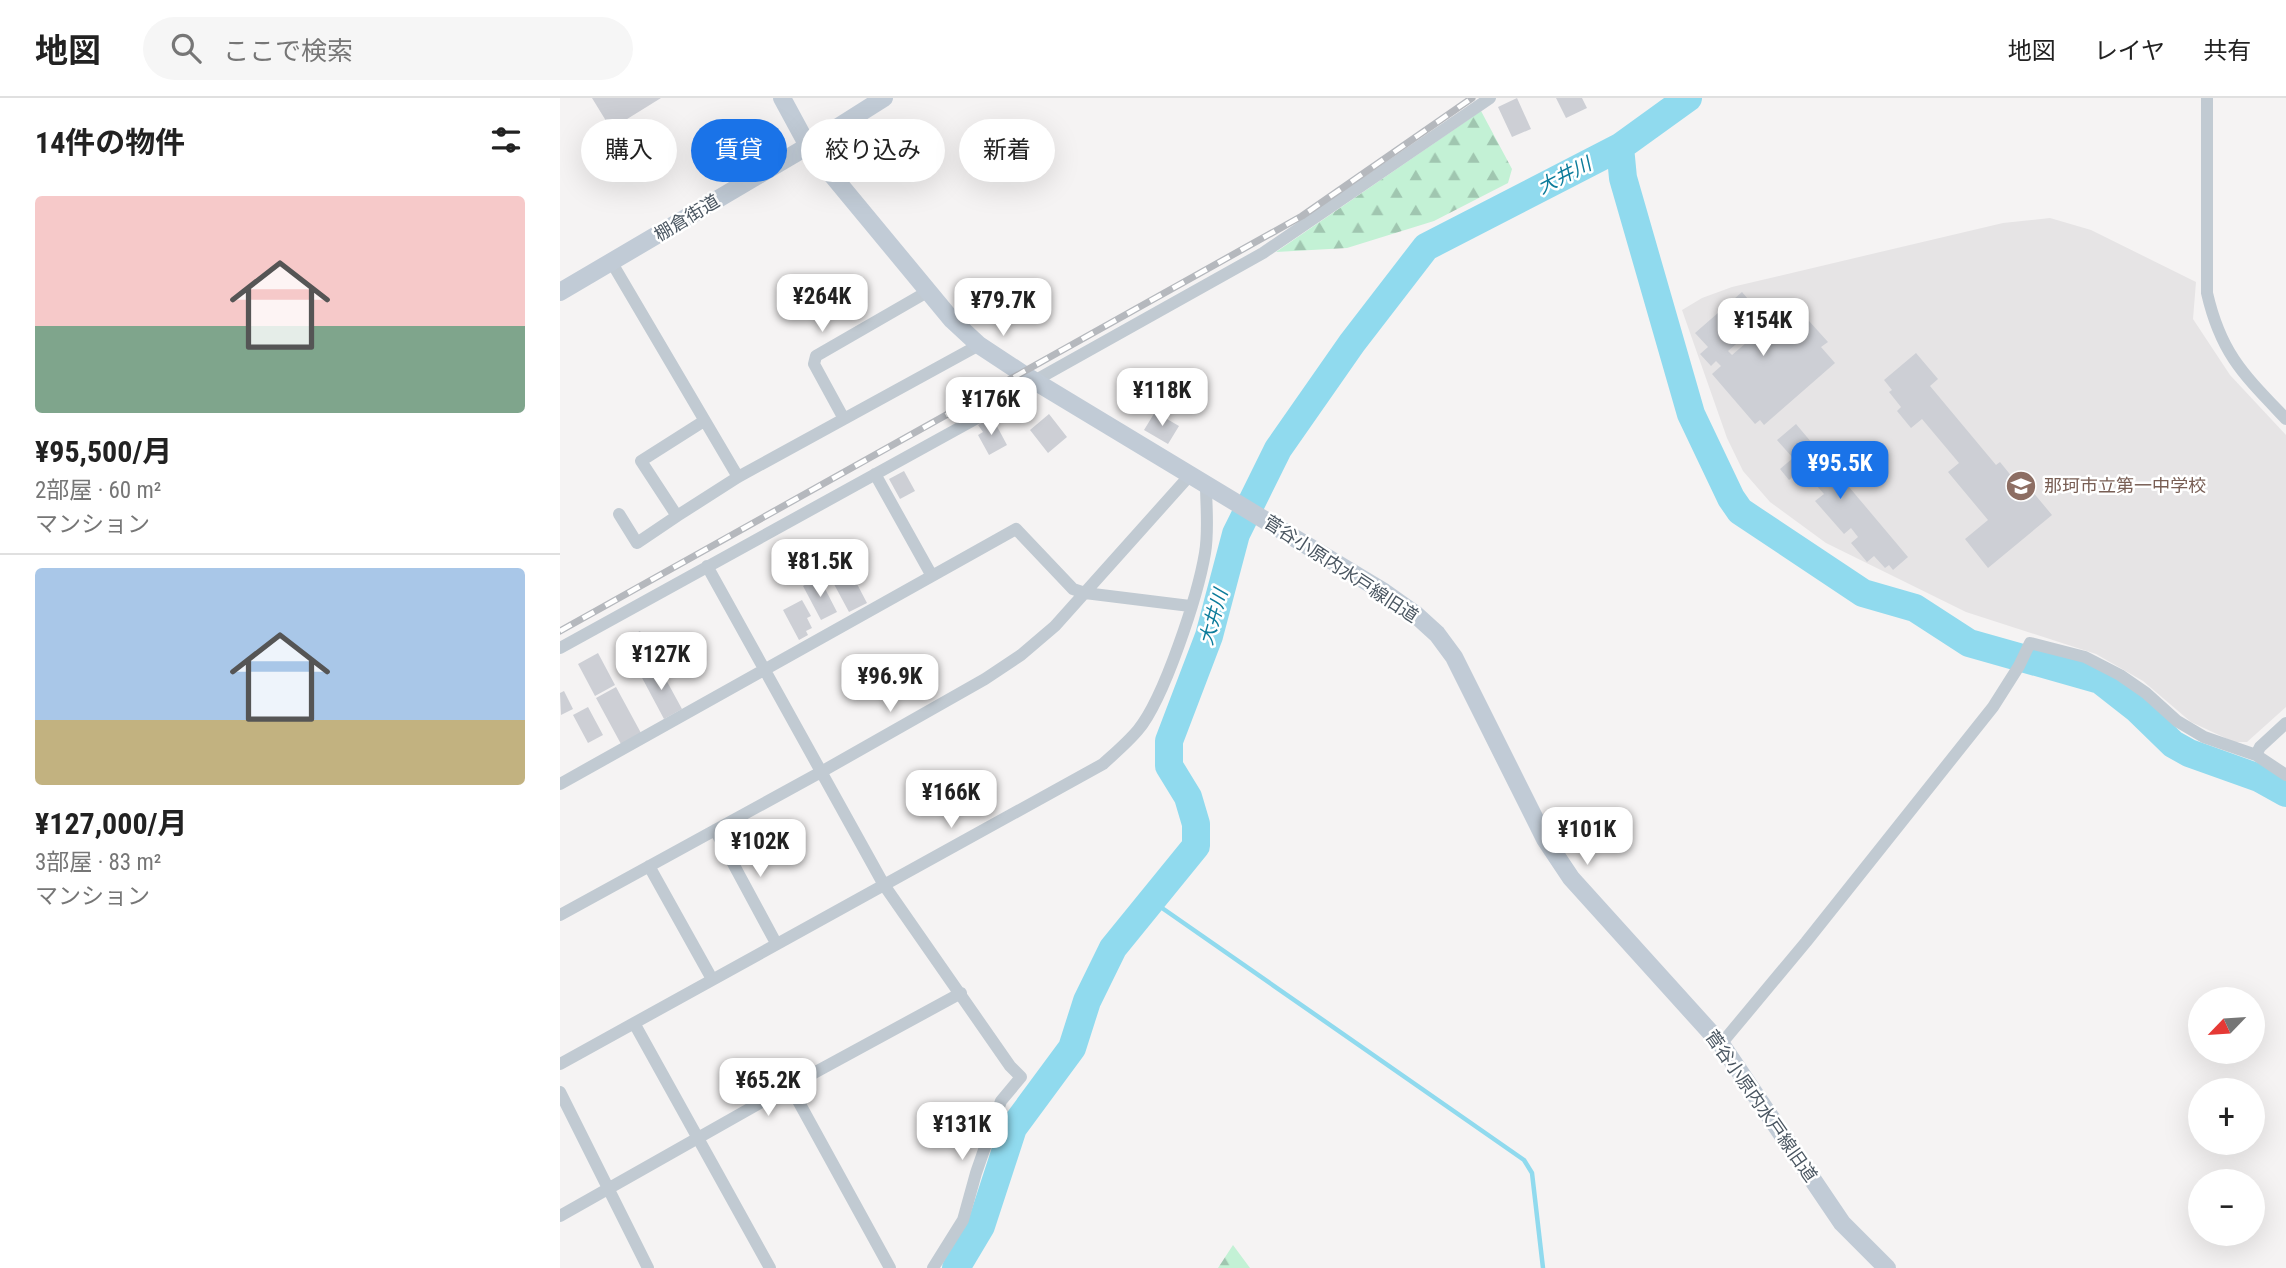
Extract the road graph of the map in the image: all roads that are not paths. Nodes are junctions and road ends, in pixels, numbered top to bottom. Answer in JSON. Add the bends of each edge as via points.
{"nodes":[{"id":1,"x":782,"y":98,"type":"edge"},
{"id":2,"x":884,"y":98,"type":"edge"},
{"id":3,"x":1490,"y":98,"type":"edge"},
{"id":4,"x":2207,"y":98,"type":"edge"},
{"id":5,"x":851,"y":119,"type":"edge"},
{"id":6,"x":801,"y":133,"type":"edge"},
{"id":7,"x":801,"y":150,"type":"edge"},
{"id":8,"x":837,"y":182,"type":"edge"},
{"id":9,"x":612,"y":263,"type":"junction"},
{"id":10,"x":560,"y":292,"type":"edge"},
{"id":11,"x":927,"y":292,"type":"junction"},
{"id":12,"x":979,"y":345,"type":"junction"},
{"id":13,"x":1036,"y":380,"type":"junction"},
{"id":14,"x":844,"y":419,"type":"junction"},
{"id":15,"x":2286,"y":419,"type":"edge"},
{"id":16,"x":704,"y":421,"type":"junction"},
{"id":17,"x":876,"y":474,"type":"junction"},
{"id":18,"x":738,"y":477,"type":"junction"},
{"id":19,"x":1198,"y":479,"type":"junction"},
{"id":20,"x":619,"y":514,"type":"dead end"},
{"id":21,"x":677,"y":516,"type":"junction"},
{"id":22,"x":707,"y":566,"type":"junction"},
{"id":23,"x":932,"y":576,"type":"junction"},
{"id":24,"x":1085,"y":593,"type":"junction"},
{"id":25,"x":1190,"y":607,"type":"junction"},
{"id":26,"x":560,"y":648,"type":"edge"},
{"id":27,"x":764,"y":670,"type":"junction"},
{"id":28,"x":2286,"y":723,"type":"edge"},
{"id":29,"x":2256,"y":755,"type":"junction"},
{"id":30,"x":821,"y":772,"type":"junction"},
{"id":31,"x":2286,"y":775,"type":"edge"},
{"id":32,"x":560,"y":784,"type":"edge"},
{"id":33,"x":715,"y":830,"type":"junction"},
{"id":34,"x":649,"y":866,"type":"junction"},
{"id":35,"x":884,"y":885,"type":"junction"},
{"id":36,"x":560,"y":915,"type":"edge"},
{"id":37,"x":776,"y":943,"type":"junction"},
{"id":38,"x":712,"y":979,"type":"junction"},
{"id":39,"x":961,"y":993,"type":"junction"},
{"id":40,"x":634,"y":1023,"type":"junction"},
{"id":41,"x":1721,"y":1044,"type":"junction"},
{"id":42,"x":560,"y":1064,"type":"edge"},
{"id":43,"x":790,"y":1086,"type":"junction"},
{"id":44,"x":560,"y":1092,"type":"edge"},
{"id":45,"x":699,"y":1138,"type":"junction"},
{"id":46,"x":610,"y":1189,"type":"junction"},
{"id":47,"x":560,"y":1216,"type":"edge"},
{"id":48,"x":648,"y":1268,"type":"edge"},
{"id":49,"x":770,"y":1268,"type":"edge"},
{"id":50,"x":890,"y":1268,"type":"edge"},
{"id":51,"x":933,"y":1268,"type":"edge"},
{"id":52,"x":1887,"y":1268,"type":"edge"}],
"edges":[{"from":1,"to":6,"type":"street","name":"菅谷小原内水戸線旧道"},
{"from":2,"to":5,"type":"street","name":"棚倉街道"},
{"from":3,"to":13,"type":"street","via":[[1263,253]]},
{"from":4,"to":15,"type":"street","via":[[2207,293],[2213,320],[2226,350]]},
{"from":7,"to":9,"type":"street","name":"棚倉街道"},
{"from":8,"to":11,"type":"street","name":"菅谷小原内水戸線旧道"},
{"from":9,"to":10,"type":"street","name":"棚倉街道"},
{"from":9,"to":16,"type":"street"},
{"from":11,"to":12,"type":"street","name":"菅谷小原内水戸線旧道"},
{"from":11,"to":14,"type":"street","via":[[816,356],[814,364]]},
{"from":12,"to":13,"type":"street","name":"菅谷小原内水戸線旧道"},
{"from":12,"to":14,"type":"street"},
{"from":13,"to":17,"type":"street","via":[[1028,390]]},
{"from":13,"to":19,"type":"street","name":"菅谷小原内水戸線旧道"},
{"from":14,"to":18,"type":"street"},
{"from":16,"to":18,"type":"street"},
{"from":16,"to":21,"type":"street","via":[[641,461]]},
{"from":17,"to":22,"type":"street"},
{"from":17,"to":23,"type":"street"},
{"from":18,"to":21,"type":"street"},
{"from":19,"to":24,"type":"street"},
{"from":19,"to":25,"type":"street","via":[[1207,530]]},
{"from":19,"to":41,"type":"street","name":"菅谷小原内水戸線旧道","via":[[1384,592],[1437,634],[1469,685],[1556,857]]},
{"from":20,"to":21,"type":"street","via":[[637,543]]},
{"from":22,"to":26,"type":"street"},
{"from":22,"to":27,"type":"street"},
{"from":23,"to":24,"type":"street","via":[[1016,529],[1073,589]]},
{"from":23,"to":27,"type":"street"},
{"from":24,"to":25,"type":"street"},
{"from":24,"to":30,"type":"street","via":[[1055,626],[985,680]]},
{"from":25,"to":35,"type":"street","via":[[1164,684],[1139,729],[1103,764]]},
{"from":27,"to":30,"type":"street"},
{"from":27,"to":32,"type":"street"},
{"from":28,"to":29,"type":"street"},
{"from":29,"to":31,"type":"street"},
{"from":29,"to":41,"type":"street","via":[[2204,737],[2176,721],[2146,693],[2085,657],[2030,643],[1976,729]]},
{"from":30,"to":33,"type":"street"},
{"from":30,"to":35,"type":"street"},
{"from":33,"to":34,"type":"street"},
{"from":33,"to":37,"type":"street"},
{"from":34,"to":36,"type":"street"},
{"from":34,"to":38,"type":"street"},
{"from":35,"to":37,"type":"street"},
{"from":35,"to":39,"type":"street"},
{"from":37,"to":38,"type":"street"},
{"from":38,"to":40,"type":"street"},
{"from":39,"to":43,"type":"street"},
{"from":39,"to":51,"type":"street","via":[[1021,1077],[1001,1101],[963,1220]]},
{"from":40,"to":42,"type":"street"},
{"from":40,"to":45,"type":"street"},
{"from":41,"to":52,"type":"street","name":"菅谷小原内水戸線旧道","via":[[1842,1223]]},
{"from":43,"to":45,"type":"street"},
{"from":43,"to":50,"type":"street"},
{"from":44,"to":46,"type":"street"},
{"from":45,"to":46,"type":"street"},
{"from":45,"to":49,"type":"street"},
{"from":46,"to":47,"type":"street"},
{"from":46,"to":48,"type":"street"}]}
